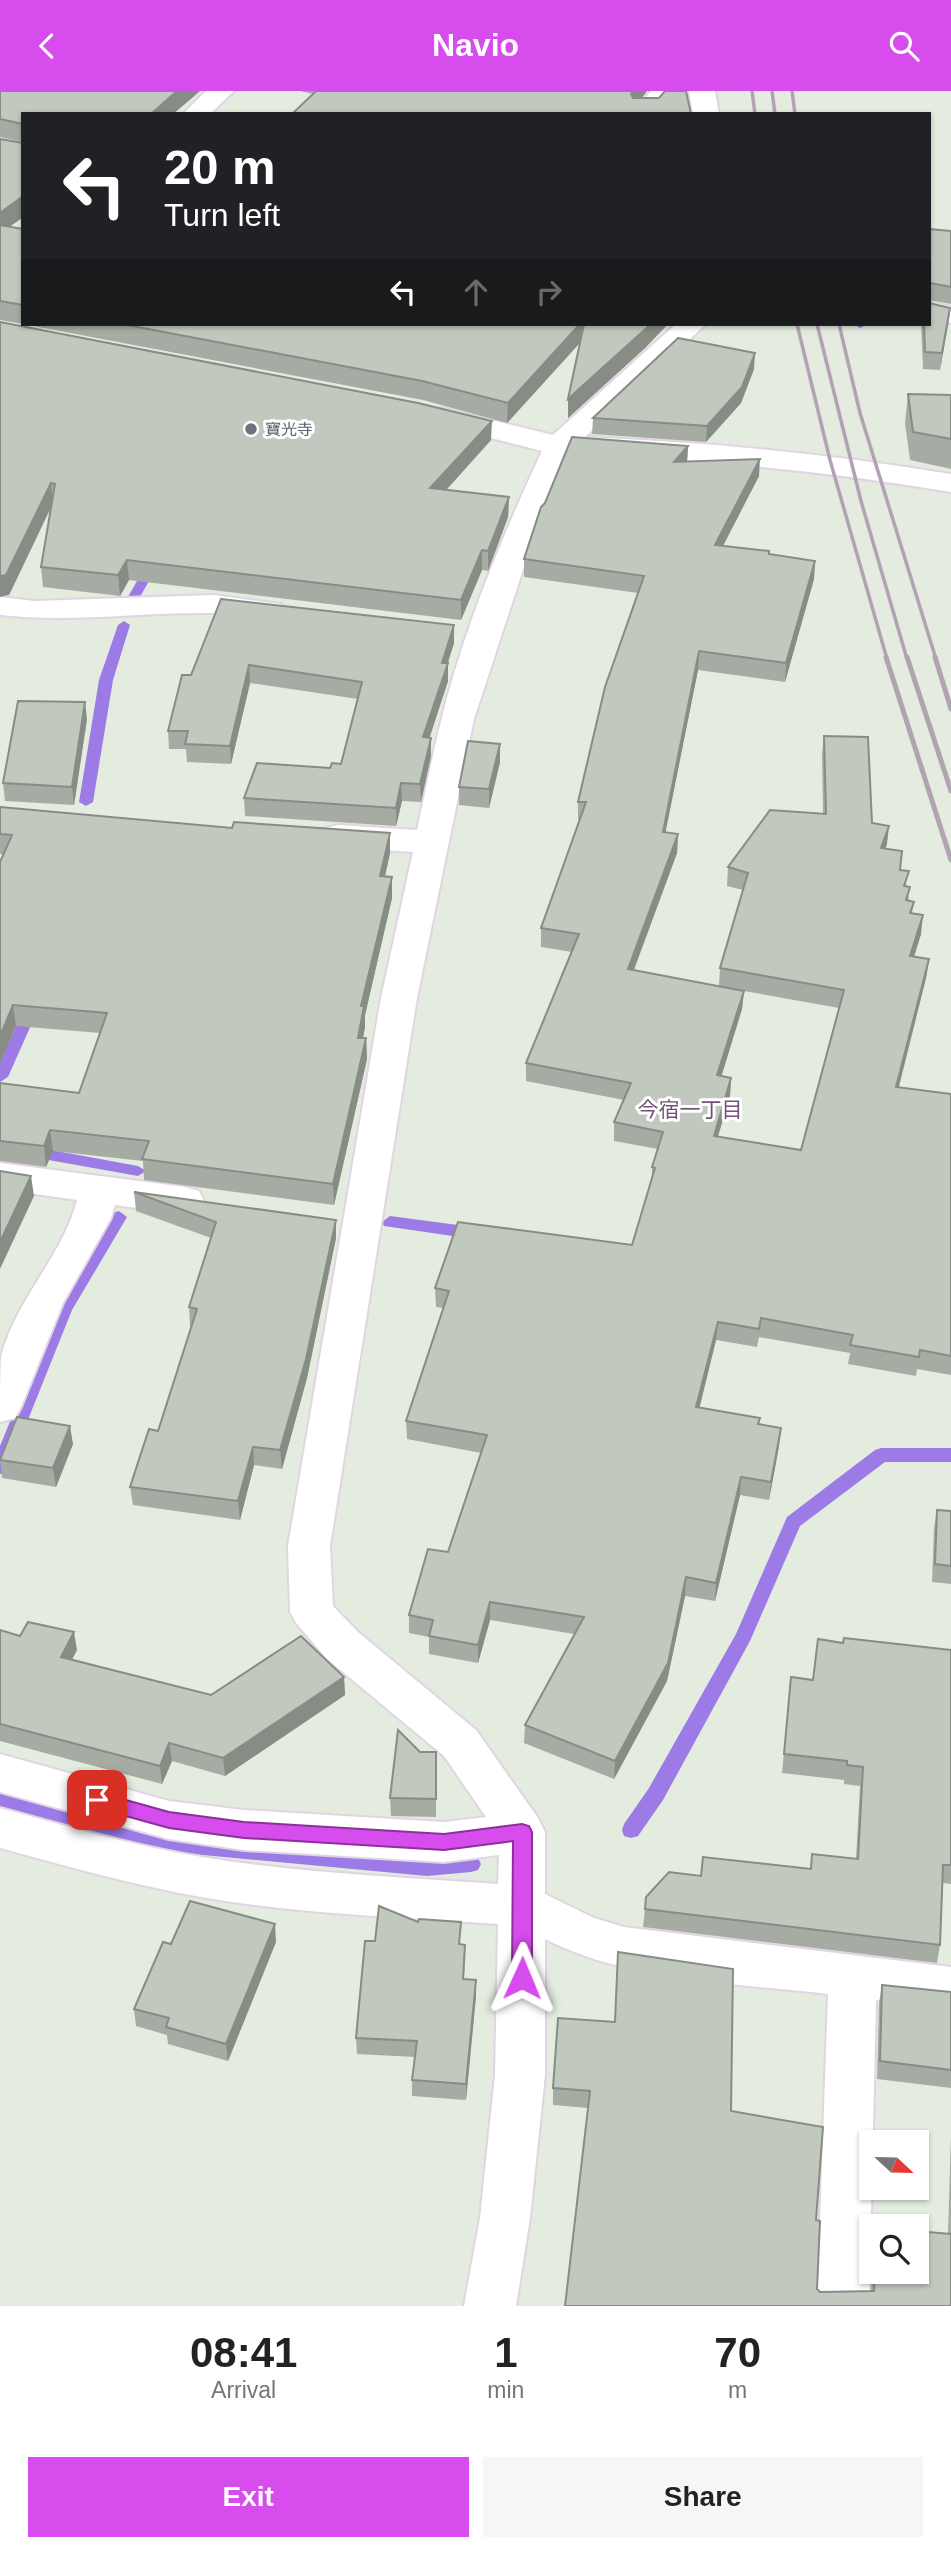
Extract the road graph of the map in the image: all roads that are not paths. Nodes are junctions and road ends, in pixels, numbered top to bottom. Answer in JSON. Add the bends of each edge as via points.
{"nodes":[{"id":1,"x":221,"y":91,"type":"edge"},
{"id":2,"x":664,"y":91,"type":"edge"},
{"id":3,"x":702,"y":91,"type":"edge"},
{"id":4,"x":197,"y":112,"type":"edge"},
{"id":5,"x":646,"y":112,"type":"edge"},
{"id":6,"x":706,"y":112,"type":"edge"},
{"id":7,"x":931,"y":310,"type":"edge"},
{"id":8,"x":951,"y":315,"type":"edge"},
{"id":9,"x":690,"y":326,"type":"edge"},
{"id":10,"x":422,"y":412,"type":"edge"},
{"id":11,"x":559,"y":445,"type":"junction"},
{"id":12,"x":951,"y":482,"type":"edge"},
{"id":13,"x":0,"y":606,"type":"edge"},
{"id":14,"x":304,"y":615,"type":"edge"},
{"id":15,"x":305,"y":834,"type":"edge"},
{"id":16,"x":430,"y":842,"type":"junction"},
{"id":17,"x":0,"y":1176,"type":"edge"},
{"id":18,"x":99,"y":1190,"type":"junction"},
{"id":19,"x":223,"y":1207,"type":"edge"},
{"id":20,"x":320,"y":1220,"type":"edge"},
{"id":21,"x":362,"y":1225,"type":"junction"},
{"id":22,"x":0,"y":1406,"type":"edge"},
{"id":23,"x":0,"y":1773,"type":"edge"},
{"id":24,"x":0,"y":1828,"type":"edge"},
{"id":25,"x":522,"y":1832,"type":"junction"},
{"id":26,"x":524,"y":1906,"type":"junction"},
{"id":27,"x":853,"y":1976,"type":"junction"},
{"id":28,"x":951,"y":1988,"type":"edge"},
{"id":29,"x":490,"y":2306,"type":"edge"},
{"id":30,"x":843,"y":2306,"type":"edge"}],
"edges":[{"from":1,"to":4,"type":"street"},
{"from":2,"to":5,"type":"street"},
{"from":3,"to":6,"type":"street"},
{"from":7,"to":8,"type":"street"},
{"from":9,"to":11,"type":"street"},
{"from":10,"to":11,"type":"street"},
{"from":11,"to":12,"type":"street","via":[[699,451]]},
{"from":11,"to":16,"type":"street","via":[[471,633],[458,719]]},
{"from":13,"to":14,"type":"street","via":[[35,610],[213,604]]},
{"from":15,"to":16,"type":"street"},
{"from":16,"to":21,"type":"street"},
{"from":17,"to":18,"type":"street"},
{"from":18,"to":19,"type":"street"},
{"from":18,"to":22,"type":"street","via":[[92,1218],[43,1303]]},
{"from":20,"to":21,"type":"street"},
{"from":21,"to":25,"type":"street","via":[[309,1546],[312,1612],[342,1644],[460,1743]]},
{"from":23,"to":25,"type":"street","via":[[169,1820],[244,1830],[444,1842]]},
{"from":24,"to":26,"type":"street","via":[[202,1877]]},
{"from":25,"to":26,"type":"street"},
{"from":26,"to":27,"type":"street","via":[[582,1935],[624,1948]]},
{"from":26,"to":29,"type":"street","via":[[520,2075],[505,2218]]},
{"from":27,"to":28,"type":"street"},
{"from":27,"to":30,"type":"street"}]}
